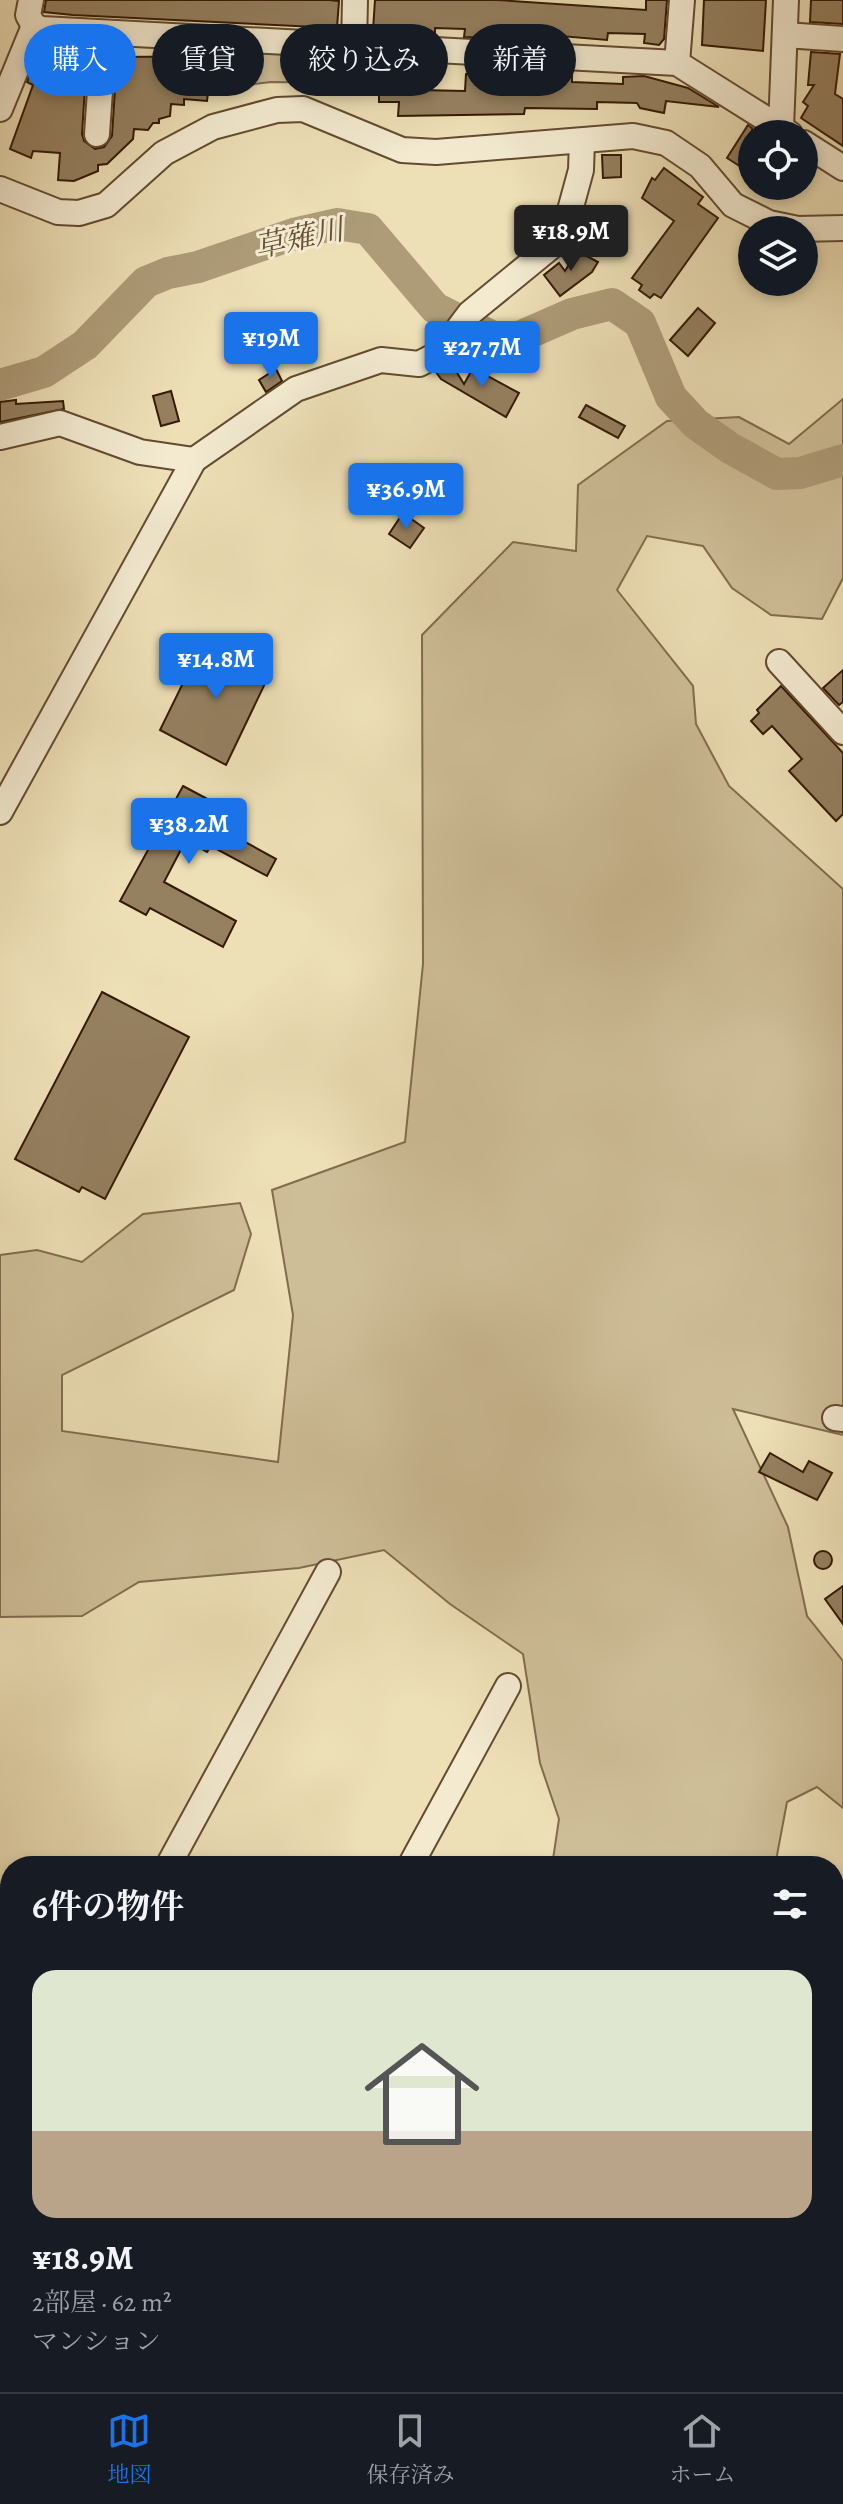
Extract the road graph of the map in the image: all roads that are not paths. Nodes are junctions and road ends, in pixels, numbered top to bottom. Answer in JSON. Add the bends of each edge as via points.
{"nodes":[{"id":1,"x":31,"y":0,"type":"edge"},
{"id":2,"x":355,"y":0,"type":"edge"},
{"id":3,"x":682,"y":0,"type":"edge"},
{"id":4,"x":786,"y":0,"type":"edge"},
{"id":5,"x":33,"y":24,"type":"edge"},
{"id":6,"x":354,"y":24,"type":"edge"},
{"id":7,"x":136,"y":35,"type":"edge"},
{"id":8,"x":785,"y":35,"type":"junction"},
{"id":9,"x":843,"y":39,"type":"edge"},
{"id":10,"x":280,"y":41,"type":"edge"},
{"id":11,"x":24,"y":50,"type":"edge"},
{"id":12,"x":448,"y":50,"type":"edge"},
{"id":13,"x":677,"y":63,"type":"junction"},
{"id":14,"x":100,"y":96,"type":"edge"},
{"id":15,"x":0,"y":109,"type":"edge"},
{"id":16,"x":768,"y":120,"type":"edge"},
{"id":17,"x":786,"y":120,"type":"edge"},
{"id":18,"x":97,"y":134,"type":"dead end"},
{"id":19,"x":582,"y":141,"type":"junction"},
{"id":20,"x":818,"y":152,"type":"edge"},
{"id":21,"x":843,"y":168,"type":"edge"},
{"id":22,"x":0,"y":189,"type":"edge"},
{"id":23,"x":843,"y":228,"type":"edge"},
{"id":24,"x":0,"y":437,"type":"edge"},
{"id":25,"x":194,"y":460,"type":"junction"},
{"id":26,"x":779,"y":662,"type":"dead end"},
{"id":27,"x":843,"y":732,"type":"edge"},
{"id":28,"x":0,"y":812,"type":"edge"},
{"id":29,"x":328,"y":1572,"type":"dead end"},
{"id":30,"x":508,"y":1686,"type":"dead end"},
{"id":31,"x":173,"y":1856,"type":"edge"},
{"id":32,"x":415,"y":1856,"type":"edge"}],
"edges":[{"from":1,"to":5,"type":"street","via":[[28,15]]},
{"from":2,"to":6,"type":"street"},
{"from":3,"to":13,"type":"street"},
{"from":4,"to":8,"type":"street"},
{"from":7,"to":10,"type":"street"},
{"from":8,"to":9,"type":"street"},
{"from":8,"to":17,"type":"street"},
{"from":11,"to":15,"type":"street"},
{"from":12,"to":13,"type":"street"},
{"from":13,"to":16,"type":"street"},
{"from":14,"to":18,"type":"street"},
{"from":19,"to":22,"type":"street","via":[[402,150],[319,114],[277,110],[213,127],[164,153],[106,205],[79,213],[58,212]]},
{"from":19,"to":23,"type":"street","via":[[633,136],[666,143],[700,166],[733,205],[769,223],[798,229]]},
{"from":19,"to":25,"type":"street","via":[[581,170],[566,225],[552,246],[463,322],[440,353],[419,364],[381,360],[296,389]]},
{"from":20,"to":21,"type":"street"},
{"from":24,"to":25,"type":"street","via":[[60,423],[140,452]]},
{"from":25,"to":28,"type":"street"},
{"from":26,"to":27,"type":"street"},
{"from":29,"to":31,"type":"street"},
{"from":30,"to":32,"type":"street"}]}
